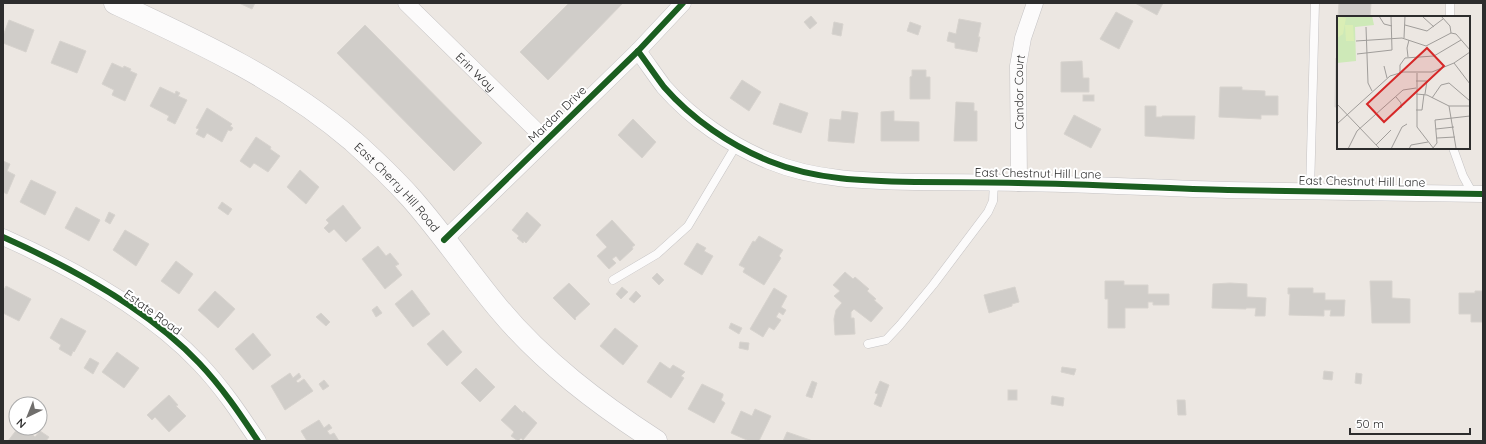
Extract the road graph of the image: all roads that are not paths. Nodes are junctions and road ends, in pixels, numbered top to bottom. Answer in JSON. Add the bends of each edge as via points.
{"nodes":[{"id":1,"x":114,"y":3,"type":"edge"},
{"id":2,"x":406,"y":3,"type":"edge"},
{"id":3,"x":683,"y":3,"type":"edge"},
{"id":4,"x":1036,"y":3,"type":"edge"},
{"id":5,"x":1315,"y":3,"type":"edge"},
{"id":6,"x":1450,"y":3,"type":"edge"},
{"id":7,"x":1450,"y":16,"type":"edge"},
{"id":8,"x":638,"y":51,"type":"junction"},
{"id":9,"x":546,"y":140,"type":"junction"},
{"id":10,"x":737,"y":144,"type":"junction"},
{"id":11,"x":1453,"y":149,"type":"edge"},
{"id":12,"x":994,"y":183,"type":"junction"},
{"id":13,"x":1019,"y":183,"type":"junction"},
{"id":14,"x":1310,"y":191,"type":"junction"},
{"id":15,"x":1478,"y":194,"type":"edge"},
{"id":16,"x":3,"y":237,"type":"edge"},
{"id":17,"x":444,"y":240,"type":"junction"},
{"id":18,"x":613,"y":280,"type":"dead end"},
{"id":19,"x":868,"y":344,"type":"dead end"},
{"id":20,"x":258,"y":441,"type":"edge"},
{"id":21,"x":656,"y":441,"type":"edge"}],
"edges":[{"from":1,"to":17,"type":"main road","name":"East Cherry Hill Road","via":[[225,55],[280,87],[316,112],[353,141],[412,199]]},
{"from":2,"to":9,"type":"street","name":"Erin Way"},
{"from":3,"to":8,"type":"street","name":"Mardan Drive"},
{"from":4,"to":13,"type":"street","name":"Candor Court","via":[[1022,38],[1018,66]]},
{"from":5,"to":14,"type":"lane"},
{"from":6,"to":7,"type":"lane"},
{"from":8,"to":9,"type":"street","name":"Mardan Drive"},
{"from":8,"to":10,"type":"street","name":"East Chestnut Hill Lane","via":[[664,87],[687,111]]},
{"from":9,"to":17,"type":"street","name":"Mardan Drive"},
{"from":10,"to":12,"type":"street","name":"East Chestnut Hill Lane","via":[[770,161],[830,178],[885,182]]},
{"from":10,"to":18,"type":"lane","via":[[688,226],[657,254]]},
{"from":11,"to":15,"type":"lane","via":[[1463,176]]},
{"from":12,"to":13,"type":"street","name":"East Chestnut Hill Lane"},
{"from":12,"to":19,"type":"lane","via":[[993,201],[988,212],[933,285],[886,340]]},
{"from":13,"to":14,"type":"street","name":"East Chestnut Hill Lane"},
{"from":14,"to":15,"type":"street","name":"East Chestnut Hill Lane"},
{"from":16,"to":20,"type":"street","name":"Estate Road","via":[[83,278],[134,309],[169,336],[199,363],[228,398]]},
{"from":17,"to":21,"type":"main road","name":"East Cherry Hill Road","via":[[500,310],[531,343],[570,379]]}]}
